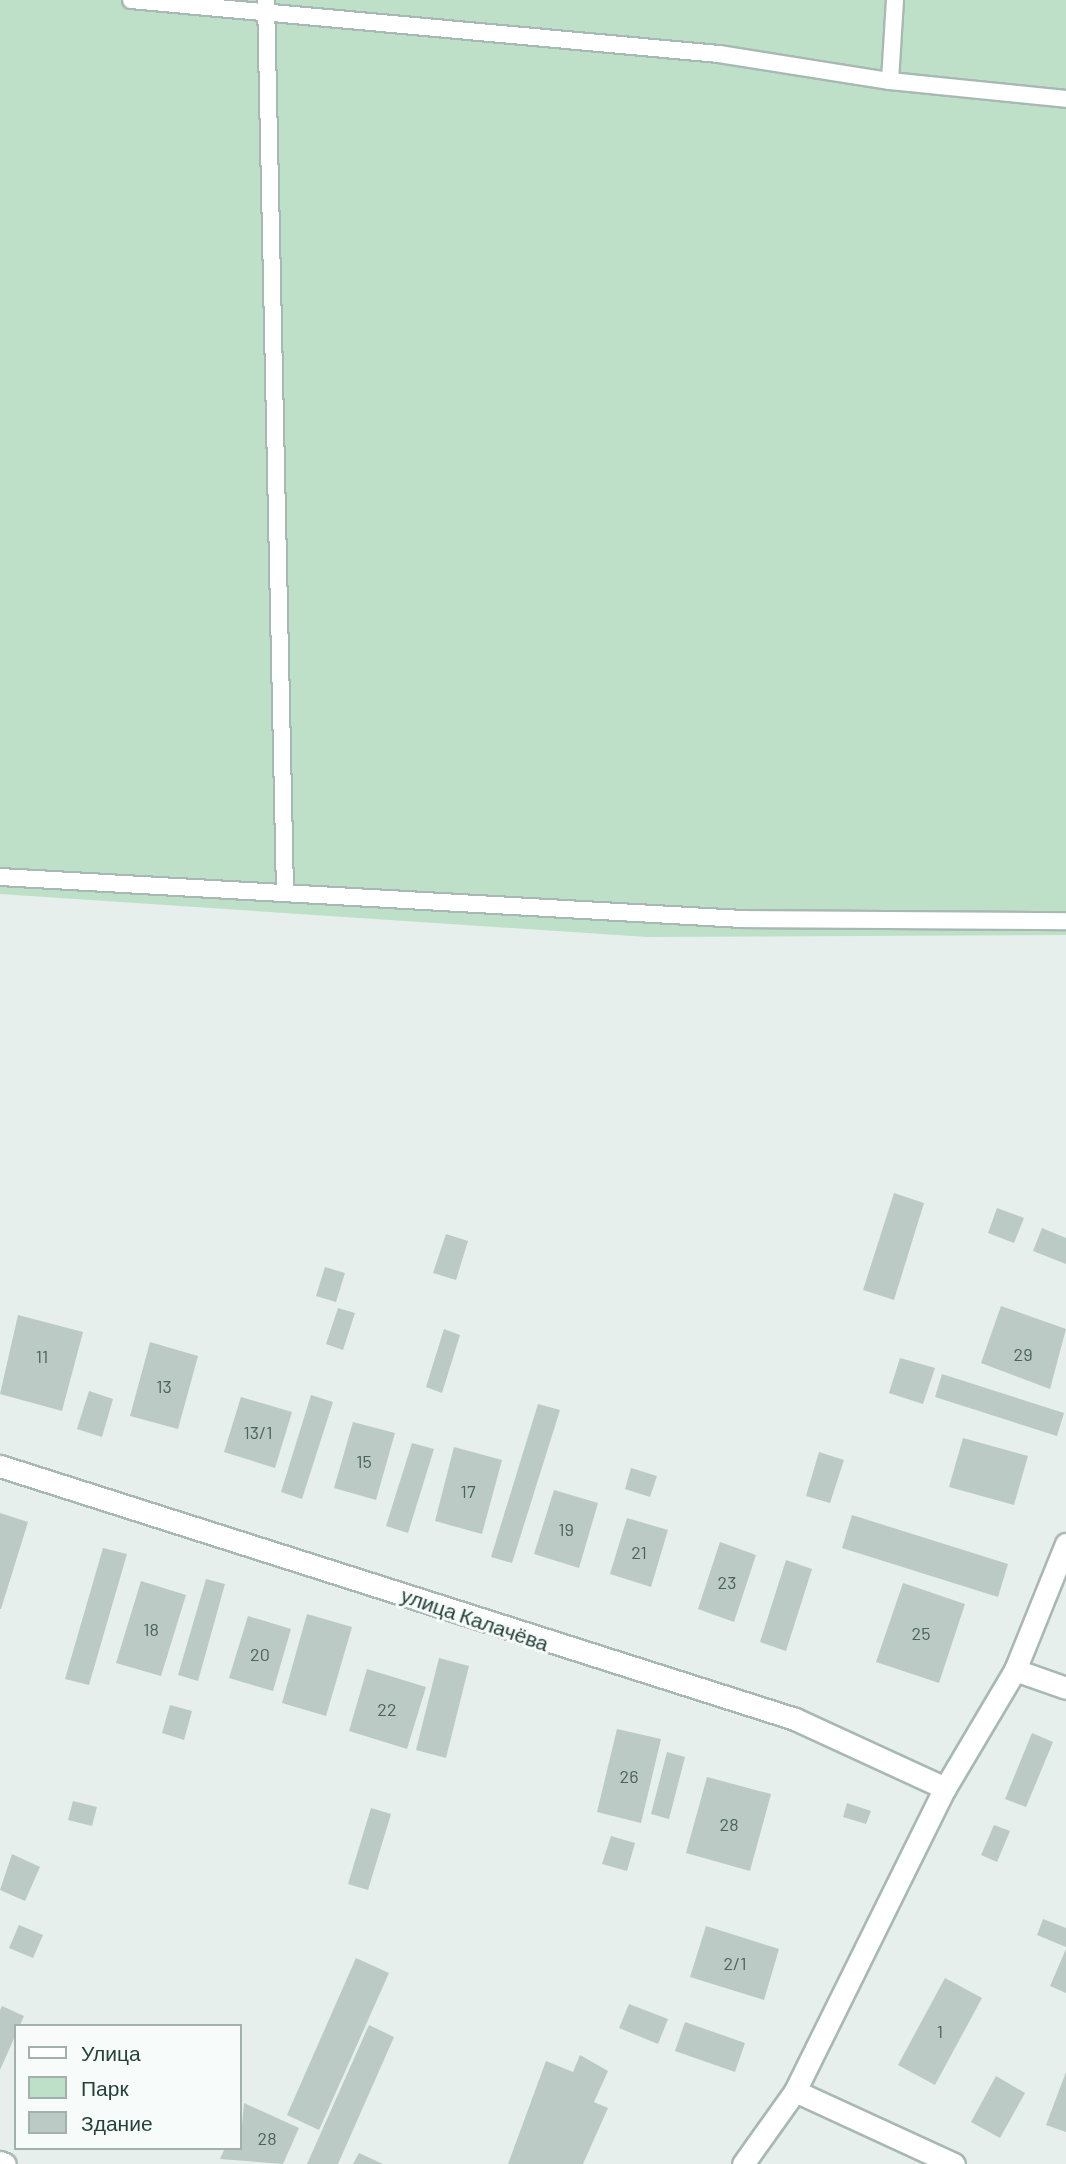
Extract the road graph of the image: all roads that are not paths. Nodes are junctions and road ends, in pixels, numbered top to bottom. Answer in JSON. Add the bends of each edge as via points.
{"nodes":[{"id":1,"x":131,"y":0,"type":"edge"},
{"id":2,"x":895,"y":0,"type":"edge"},
{"id":3,"x":267,"y":6,"type":"edge"},
{"id":4,"x":890,"y":81,"type":"junction"},
{"id":5,"x":1066,"y":99,"type":"edge"},
{"id":6,"x":0,"y":877,"type":"edge"},
{"id":7,"x":285,"y":892,"type":"junction"},
{"id":8,"x":1066,"y":921,"type":"edge"},
{"id":9,"x":0,"y":1466,"type":"edge"},
{"id":10,"x":1066,"y":1544,"type":"edge"},
{"id":11,"x":1015,"y":1670,"type":"junction"},
{"id":12,"x":1066,"y":1688,"type":"edge"},
{"id":13,"x":945,"y":1788,"type":"junction"},
{"id":14,"x":795,"y":2091,"type":"junction"},
{"id":15,"x":0,"y":2162,"type":"edge"},
{"id":16,"x":5,"y":2164,"type":"edge"},
{"id":17,"x":743,"y":2164,"type":"edge"},
{"id":18,"x":954,"y":2164,"type":"edge"}],
"edges":[{"from":1,"to":3,"type":"lane"},
{"from":2,"to":4,"type":"lane"},
{"from":3,"to":4,"type":"lane","via":[[719,54]]},
{"from":3,"to":7,"type":"lane"},
{"from":4,"to":5,"type":"lane"},
{"from":6,"to":7,"type":"lane"},
{"from":7,"to":8,"type":"lane","via":[[743,919]]},
{"from":9,"to":13,"type":"street","name":"улица Калачёва","via":[[795,1719]]},
{"from":10,"to":11,"type":"street"},
{"from":11,"to":12,"type":"street"},
{"from":11,"to":13,"type":"street"},
{"from":13,"to":14,"type":"street"},
{"from":14,"to":17,"type":"street"},
{"from":14,"to":18,"type":"street"},
{"from":15,"to":16,"type":"street"}]}
